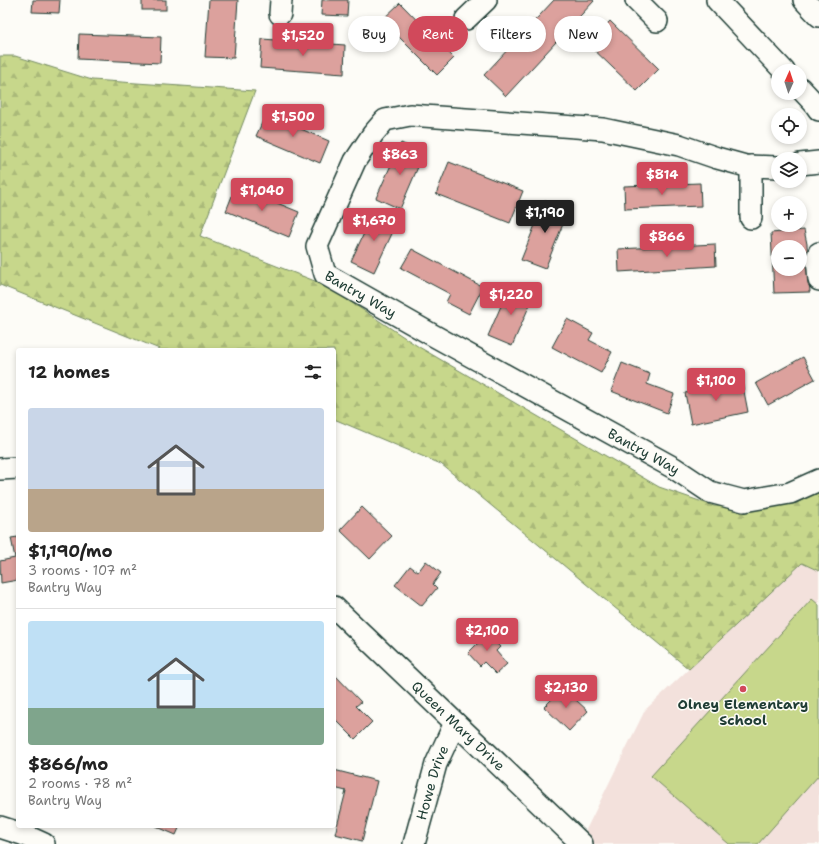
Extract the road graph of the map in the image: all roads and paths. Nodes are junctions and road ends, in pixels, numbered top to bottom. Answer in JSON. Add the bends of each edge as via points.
{"nodes":[{"id":1,"x":486,"y":0,"type":"edge"},
{"id":2,"x":636,"y":0,"type":"edge"},
{"id":3,"x":804,"y":0,"type":"edge"},
{"id":4,"x":725,"y":2,"type":"edge"},
{"id":5,"x":819,"y":16,"type":"edge"},
{"id":6,"x":468,"y":17,"type":"edge"},
{"id":7,"x":657,"y":21,"type":"dead end"},
{"id":8,"x":778,"y":64,"type":"edge"},
{"id":9,"x":807,"y":96,"type":"edge"},
{"id":10,"x":819,"y":110,"type":"edge"},
{"id":11,"x":819,"y":162,"type":"edge"},
{"id":12,"x":807,"y":163,"type":"edge"},
{"id":13,"x":751,"y":166,"type":"junction"},
{"id":14,"x":771,"y":167,"type":"edge"},
{"id":15,"x":751,"y":218,"type":"dead end"},
{"id":16,"x":819,"y":253,"type":"edge"},
{"id":17,"x":819,"y":280,"type":"edge"},
{"id":18,"x":16,"y":468,"type":"edge"},
{"id":19,"x":0,"y":469,"type":"edge"},
{"id":20,"x":819,"y":480,"type":"edge"},
{"id":21,"x":336,"y":609,"type":"edge"},
{"id":22,"x":455,"y":723,"type":"junction"},
{"id":23,"x":0,"y":827,"type":"edge"},
{"id":24,"x":44,"y":844,"type":"edge"},
{"id":25,"x":414,"y":844,"type":"edge"},
{"id":26,"x":582,"y":844,"type":"edge"}],
"edges":[{"from":1,"to":6,"type":"street"},
{"from":2,"to":7,"type":"street"},
{"from":3,"to":5,"type":"street"},
{"from":4,"to":8,"type":"street"},
{"from":9,"to":10,"type":"street"},
{"from":11,"to":12,"type":"street"},
{"from":13,"to":14,"type":"street","name":"Bantry Way"},
{"from":13,"to":15,"type":"street"},
{"from":13,"to":20,"type":"street","name":"Bantry Way","via":[[680,145],[603,129],[410,115],[385,120],[373,134],[355,161],[318,246],[325,274],[674,468],[710,492],[744,501],[790,493]]},
{"from":16,"to":17,"type":"street"},
{"from":18,"to":19,"type":"street"},
{"from":21,"to":22,"type":"street","name":"Queen Mary Drive"},
{"from":22,"to":25,"type":"street","name":"Howe Drive","via":[[436,764]]},
{"from":22,"to":26,"type":"street","name":"Queen Mary Drive"},
{"from":23,"to":24,"type":"street"}]}
